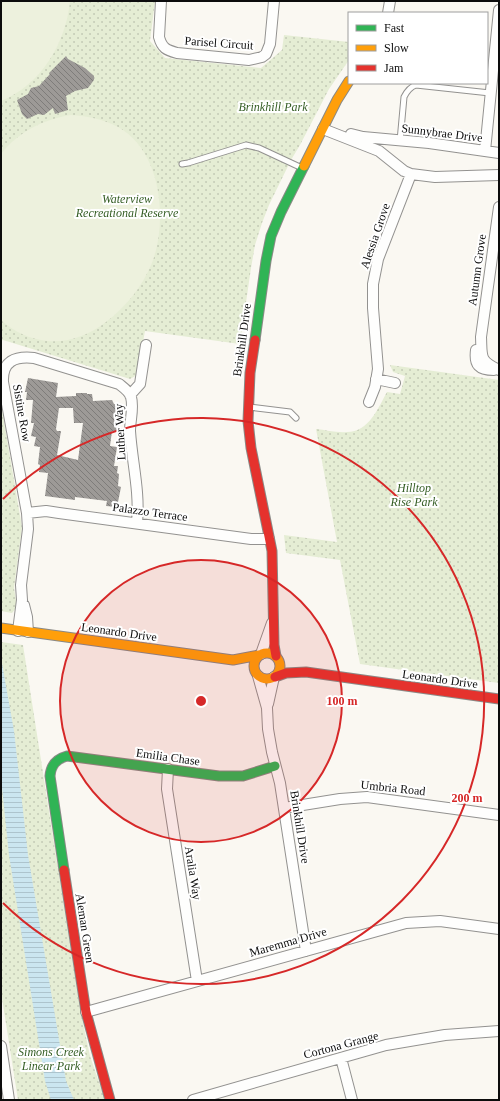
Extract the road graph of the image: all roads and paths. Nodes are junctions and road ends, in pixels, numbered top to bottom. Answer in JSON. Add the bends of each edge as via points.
{"nodes":[{"id":1,"x":161,"y":1,"type":"edge"},
{"id":2,"x":274,"y":1,"type":"edge"},
{"id":3,"x":390,"y":1,"type":"edge"},
{"id":4,"x":499,"y":10,"type":"edge"},
{"id":5,"x":388,"y":12,"type":"edge"},
{"id":6,"x":348,"y":83,"type":"edge"},
{"id":7,"x":490,"y":93,"type":"junction"},
{"id":8,"x":324,"y":126,"type":"junction"},
{"id":9,"x":382,"y":139,"type":"junction"},
{"id":10,"x":400,"y":141,"type":"junction"},
{"id":11,"x":379,"y":151,"type":"junction"},
{"id":12,"x":485,"y":151,"type":"junction"},
{"id":13,"x":499,"y":153,"type":"edge"},
{"id":14,"x":182,"y":164,"type":"dead end"},
{"id":15,"x":303,"y":169,"type":"junction"},
{"id":16,"x":411,"y":174,"type":"junction"},
{"id":17,"x":499,"y":175,"type":"edge"},
{"id":18,"x":499,"y":207,"type":"edge"},
{"id":19,"x":146,"y":344,"type":"dead end"},
{"id":20,"x":499,"y":370,"type":"edge"},
{"id":21,"x":376,"y":379,"type":"junction"},
{"id":22,"x":395,"y":383,"type":"dead end"},
{"id":23,"x":130,"y":395,"type":"junction"},
{"id":24,"x":370,"y":402,"type":"dead end"},
{"id":25,"x":248,"y":407,"type":"junction"},
{"id":26,"x":296,"y":418,"type":"dead end"},
{"id":27,"x":27,"y":513,"type":"junction"},
{"id":28,"x":137,"y":523,"type":"junction"},
{"id":29,"x":269,"y":539,"type":"junction"},
{"id":30,"x":273,"y":620,"type":"junction"},
{"id":31,"x":2,"y":628,"type":"edge"},
{"id":32,"x":23,"y":631,"type":"junction"},
{"id":33,"x":260,"y":654,"type":"junction"},
{"id":34,"x":277,"y":657,"type":"junction"},
{"id":35,"x":233,"y":660,"type":"junction"},
{"id":36,"x":306,"y":672,"type":"junction"},
{"id":37,"x":257,"y":675,"type":"junction"},
{"id":38,"x":274,"y":677,"type":"junction"},
{"id":39,"x":499,"y":699,"type":"edge"},
{"id":40,"x":267,"y":708,"type":"junction"},
{"id":41,"x":57,"y":760,"type":"joint"},
{"id":42,"x":275,"y":766,"type":"junction"},
{"id":43,"x":168,"y":769,"type":"junction"},
{"id":44,"x":284,"y":808,"type":"junction"},
{"id":45,"x":499,"y":815,"type":"edge"},
{"id":46,"x":499,"y":929,"type":"edge"},
{"id":47,"x":306,"y":951,"type":"junction"},
{"id":48,"x":196,"y":981,"type":"junction"},
{"id":49,"x":86,"y":1012,"type":"junction"},
{"id":50,"x":499,"y":1030,"type":"edge"},
{"id":51,"x":1,"y":1046,"type":"edge"},
{"id":52,"x":341,"y":1058,"type":"junction"},
{"id":53,"x":9,"y":1100,"type":"edge"},
{"id":54,"x":110,"y":1100,"type":"edge"},
{"id":55,"x":193,"y":1100,"type":"edge"},
{"id":56,"x":352,"y":1100,"type":"edge"}],
"edges":[{"from":1,"to":2,"type":"street","name":"Parisel Circuit","via":[[159,37],[162,47],[177,53],[249,60],[262,57],[268,50]]},
{"from":3,"to":5,"type":"street"},
{"from":4,"to":7,"type":"street"},
{"from":6,"to":8,"type":"street","name":"Brinkhill Drive"},
{"from":7,"to":10,"type":"lane","via":[[412,86],[404,97]]},
{"from":7,"to":12,"type":"street"},
{"from":8,"to":9,"type":"street","name":"Sunnybrae Drive"},
{"from":8,"to":11,"type":"street"},
{"from":8,"to":15,"type":"street","name":"Brinkhill Drive"},
{"from":9,"to":10,"type":"street","name":"Sunnybrae Drive"},
{"from":9,"to":11,"type":"street"},
{"from":10,"to":12,"type":"street","name":"Sunnybrae Drive"},
{"from":11,"to":16,"type":"street"},
{"from":12,"to":13,"type":"street","name":"Sunnybrae Drive"},
{"from":14,"to":15,"type":"lane","via":[[246,146],[258,148]]},
{"from":15,"to":25,"type":"street","name":"Brinkhill Drive","via":[[271,236],[251,366]]},
{"from":16,"to":17,"type":"street","via":[[435,177]]},
{"from":16,"to":21,"type":"street","name":"Alessia Grove","via":[[378,259],[373,284],[378,369]]},
{"from":18,"to":20,"type":"street","name":"Autumn Grove","via":[[481,337],[476,352],[477,365],[488,370]]},
{"from":19,"to":23,"type":"street","name":"Luther Way","via":[[140,384]]},
{"from":21,"to":22,"type":"street"},
{"from":21,"to":24,"type":"street","name":"Alessia Grove"},
{"from":23,"to":27,"type":"street","name":"Sistine Row","via":[[126,388],[119,384],[34,358],[24,357],[11,361],[4,371],[3,382]]},
{"from":23,"to":28,"type":"street","name":"Luther Way","via":[[130,431],[138,498]]},
{"from":25,"to":26,"type":"lane","via":[[290,412]]},
{"from":25,"to":29,"type":"street","name":"Brinkhill Drive","via":[[251,448]]},
{"from":27,"to":28,"type":"street","name":"Palazzo Terrace","via":[[46,511]]},
{"from":27,"to":32,"type":"street","name":"Sistine Row","via":[[28,530],[21,584],[27,617]]},
{"from":28,"to":29,"type":"street","name":"Palazzo Terrace","via":[[251,539]]},
{"from":29,"to":30,"type":"street","name":"Brinkhill Drive","via":[[272,551]]},
{"from":30,"to":33,"type":"street","name":"Brinkhill Drive"},
{"from":30,"to":34,"type":"street","name":"Brinkhill Drive"},
{"from":31,"to":32,"type":"street","name":"Leonardo Drive"},
{"from":32,"to":35,"type":"street","name":"Leonardo Drive"},
{"from":33,"to":34,"type":"street","via":[[269,653]]},
{"from":33,"to":35,"type":"street","name":"Leonardo Drive"},
{"from":33,"to":37,"type":"street","via":[[254,662],[254,671]]},
{"from":34,"to":36,"type":"street","name":"Leonardo Drive"},
{"from":34,"to":38,"type":"street","via":[[280,670]]},
{"from":35,"to":37,"type":"street","name":"Leonardo Drive"},
{"from":36,"to":38,"type":"street","name":"Leonardo Drive","via":[[286,673]]},
{"from":36,"to":39,"type":"street","name":"Leonardo Drive"},
{"from":37,"to":38,"type":"street","via":[[265,679]]},
{"from":37,"to":40,"type":"street","name":"Brinkhill Drive"},
{"from":38,"to":40,"type":"street","name":"Brinkhill Drive"},
{"from":40,"to":42,"type":"street","name":"Brinkhill Drive"},
{"from":41,"to":43,"type":"street","name":"Emilia Chase","via":[[74,756]]},
{"from":41,"to":49,"type":"street","name":"Aleman Green","via":[[50,770],[50,781]]},
{"from":42,"to":43,"type":"street","name":"Emilia Chase","via":[[253,774],[233,777]]},
{"from":42,"to":44,"type":"street","name":"Brinkhill Drive"},
{"from":43,"to":48,"type":"street","name":"Aralia Way","via":[[167,789]]},
{"from":44,"to":45,"type":"street","name":"Umbria Road","via":[[367,797]]},
{"from":44,"to":47,"type":"street","name":"Brinkhill Drive"},
{"from":46,"to":47,"type":"street","name":"Maremma Drive","via":[[440,921],[406,923]]},
{"from":47,"to":48,"type":"street","name":"Maremma Drive"},
{"from":48,"to":49,"type":"street","name":"Maremma Drive"},
{"from":49,"to":54,"type":"street","name":"Aleman Green"},
{"from":50,"to":52,"type":"street","name":"Cortona Grange","via":[[414,1040]]},
{"from":51,"to":53,"type":"street"},
{"from":52,"to":55,"type":"street","name":"Cortona Grange"},
{"from":52,"to":56,"type":"street"}]}
